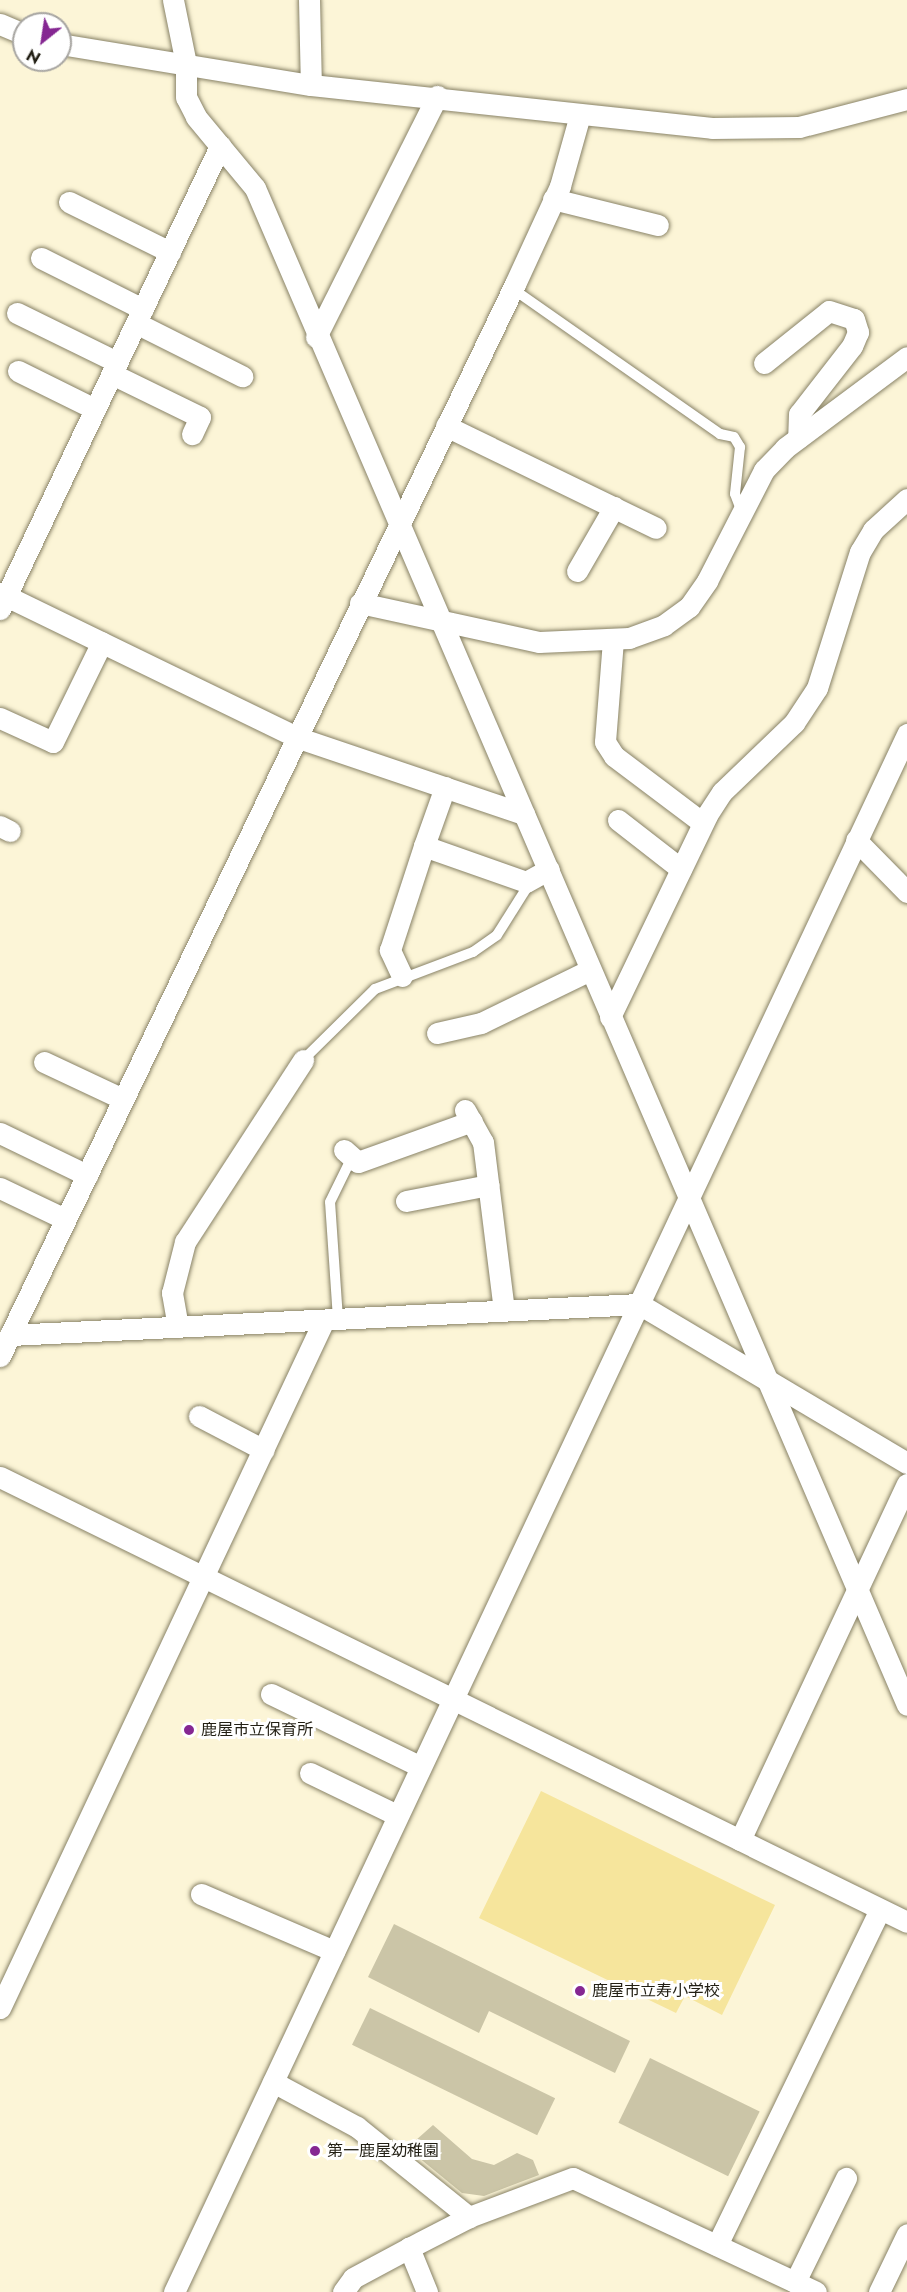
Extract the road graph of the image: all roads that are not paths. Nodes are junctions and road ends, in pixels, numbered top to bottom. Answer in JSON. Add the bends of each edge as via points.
{"nodes":[{"id":1,"x":173,"y":0,"type":"edge"},
{"id":2,"x":309,"y":0,"type":"edge"},
{"id":3,"x":72,"y":46,"type":"edge"},
{"id":4,"x":186,"y":64,"type":"junction"},
{"id":5,"x":311,"y":85,"type":"junction"},
{"id":6,"x":437,"y":96,"type":"junction"},
{"id":7,"x":907,"y":99,"type":"edge"},
{"id":8,"x":580,"y":115,"type":"junction"},
{"id":9,"x":220,"y":146,"type":"junction"},
{"id":10,"x":554,"y":200,"type":"junction"},
{"id":11,"x":69,"y":202,"type":"dead end"},
{"id":12,"x":658,"y":225,"type":"dead end"},
{"id":13,"x":170,"y":252,"type":"junction"},
{"id":14,"x":41,"y":258,"type":"dead end"},
{"id":15,"x":513,"y":289,"type":"junction"},
{"id":16,"x":18,"y":313,"type":"dead end"},
{"id":17,"x":139,"y":316,"type":"junction"},
{"id":18,"x":316,"y":337,"type":"junction"},
{"id":19,"x":907,"y":357,"type":"edge"},
{"id":20,"x":764,"y":363,"type":"dead end"},
{"id":21,"x":115,"y":368,"type":"junction"},
{"id":22,"x":18,"y":371,"type":"dead end"},
{"id":23,"x":242,"y":376,"type":"dead end"},
{"id":24,"x":95,"y":409,"type":"junction"},
{"id":25,"x":446,"y":426,"type":"junction"},
{"id":26,"x":192,"y":434,"type":"dead end"},
{"id":27,"x":798,"y":438,"type":"junction"},
{"id":28,"x":907,"y":499,"type":"edge"},
{"id":29,"x":614,"y":507,"type":"junction"},
{"id":30,"x":742,"y":512,"type":"junction"},
{"id":31,"x":398,"y":524,"type":"junction"},
{"id":32,"x":656,"y":528,"type":"dead end"},
{"id":33,"x":577,"y":571,"type":"dead end"},
{"id":34,"x":2,"y":599,"type":"edge"},
{"id":35,"x":360,"y":603,"type":"junction"},
{"id":36,"x":438,"y":622,"type":"junction"},
{"id":37,"x":613,"y":640,"type":"junction"},
{"id":38,"x":102,"y":642,"type":"junction"},
{"id":39,"x":0,"y":718,"type":"edge"},
{"id":40,"x":907,"y":734,"type":"edge"},
{"id":41,"x":296,"y":737,"type":"junction"},
{"id":42,"x":445,"y":787,"type":"junction"},
{"id":43,"x":524,"y":814,"type":"junction"},
{"id":44,"x":618,"y":820,"type":"dead end"},
{"id":45,"x":703,"y":823,"type":"junction"},
{"id":46,"x":856,"y":840,"type":"junction"},
{"id":47,"x":424,"y":846,"type":"junction"},
{"id":48,"x":681,"y":869,"type":"junction"},
{"id":49,"x":540,"y":874,"type":"junction"},
{"id":50,"x":907,"y":892,"type":"edge"},
{"id":51,"x":591,"y":970,"type":"junction"},
{"id":52,"x":402,"y":976,"type":"junction"},
{"id":53,"x":610,"y":1017,"type":"junction"},
{"id":54,"x":437,"y":1033,"type":"dead end"},
{"id":55,"x":303,"y":1060,"type":"joint"},
{"id":56,"x":44,"y":1062,"type":"dead end"},
{"id":57,"x":123,"y":1100,"type":"junction"},
{"id":58,"x":0,"y":1133,"type":"edge"},
{"id":59,"x":348,"y":1154,"type":"joint"},
{"id":60,"x":87,"y":1175,"type":"junction"},
{"id":61,"x":488,"y":1185,"type":"junction"},
{"id":62,"x":0,"y":1188,"type":"edge"},
{"id":63,"x":688,"y":1193,"type":"junction"},
{"id":64,"x":406,"y":1202,"type":"dead end"},
{"id":65,"x":66,"y":1219,"type":"junction"},
{"id":66,"x":639,"y":1304,"type":"junction"},
{"id":67,"x":504,"y":1311,"type":"junction"},
{"id":68,"x":331,"y":1319,"type":"junction"},
{"id":69,"x":178,"y":1327,"type":"junction"},
{"id":70,"x":10,"y":1335,"type":"junction"},
{"id":71,"x":0,"y":1356,"type":"edge"},
{"id":72,"x":771,"y":1381,"type":"junction"},
{"id":73,"x":200,"y":1416,"type":"dead end"},
{"id":74,"x":264,"y":1450,"type":"junction"},
{"id":75,"x":907,"y":1463,"type":"edge"},
{"id":76,"x":0,"y":1478,"type":"edge"},
{"id":77,"x":907,"y":1484,"type":"edge"},
{"id":78,"x":204,"y":1579,"type":"junction"},
{"id":79,"x":856,"y":1589,"type":"junction"},
{"id":80,"x":271,"y":1694,"type":"dead end"},
{"id":81,"x":450,"y":1699,"type":"junction"},
{"id":82,"x":907,"y":1706,"type":"edge"},
{"id":83,"x":419,"y":1766,"type":"junction"},
{"id":84,"x":310,"y":1773,"type":"dead end"},
{"id":85,"x":397,"y":1815,"type":"junction"},
{"id":86,"x":740,"y":1840,"type":"junction"},
{"id":87,"x":201,"y":1893,"type":"dead end"},
{"id":88,"x":880,"y":1909,"type":"junction"},
{"id":89,"x":907,"y":1922,"type":"edge"},
{"id":90,"x":334,"y":1952,"type":"junction"},
{"id":91,"x":0,"y":2007,"type":"edge"},
{"id":92,"x":273,"y":2082,"type":"junction"},
{"id":93,"x":846,"y":2178,"type":"dead end"},
{"id":94,"x":469,"y":2217,"type":"junction"},
{"id":95,"x":907,"y":2234,"type":"edge"},
{"id":96,"x":717,"y":2245,"type":"junction"},
{"id":97,"x":409,"y":2248,"type":"junction"},
{"id":98,"x":795,"y":2282,"type":"junction"},
{"id":99,"x":174,"y":2292,"type":"edge"},
{"id":100,"x":344,"y":2292,"type":"edge"},
{"id":101,"x":427,"y":2292,"type":"edge"},
{"id":102,"x":816,"y":2292,"type":"edge"},
{"id":103,"x":879,"y":2292,"type":"edge"}],
"edges":[{"from":1,"to":4,"type":"street"},
{"from":2,"to":5,"type":"street"},
{"from":3,"to":4,"type":"street"},
{"from":4,"to":5,"type":"street"},
{"from":4,"to":9,"type":"street","via":[[186,97]]},
{"from":5,"to":6,"type":"street"},
{"from":6,"to":8,"type":"street"},
{"from":6,"to":18,"type":"street"},
{"from":7,"to":8,"type":"street","via":[[799,127],[712,128]]},
{"from":8,"to":10,"type":"street"},
{"from":9,"to":13,"type":"street"},
{"from":9,"to":18,"type":"street","via":[[255,188]]},
{"from":10,"to":12,"type":"street"},
{"from":10,"to":15,"type":"street"},
{"from":11,"to":13,"type":"street"},
{"from":13,"to":17,"type":"street"},
{"from":14,"to":17,"type":"street"},
{"from":15,"to":25,"type":"street"},
{"from":15,"to":30,"type":"lane","via":[[720,434],[734,437],[740,447],[735,494]]},
{"from":16,"to":21,"type":"street"},
{"from":17,"to":21,"type":"street"},
{"from":17,"to":23,"type":"street"},
{"from":18,"to":31,"type":"street"},
{"from":19,"to":27,"type":"street"},
{"from":20,"to":27,"type":"street","via":[[829,311],[854,319],[858,332],[852,346],[799,414]]},
{"from":21,"to":24,"type":"street"},
{"from":21,"to":26,"type":"street","via":[[200,417]]},
{"from":22,"to":24,"type":"street"},
{"from":24,"to":34,"type":"street"},
{"from":25,"to":29,"type":"street"},
{"from":25,"to":31,"type":"street"},
{"from":27,"to":30,"type":"street","via":[[764,470]]},
{"from":28,"to":45,"type":"street","via":[[873,530],[860,552],[818,688],[794,723],[722,792]]},
{"from":29,"to":32,"type":"street"},
{"from":29,"to":33,"type":"street"},
{"from":30,"to":37,"type":"street","via":[[689,607],[664,626]]},
{"from":31,"to":35,"type":"street"},
{"from":31,"to":36,"type":"street"},
{"from":34,"to":38,"type":"street"},
{"from":35,"to":36,"type":"street"},
{"from":35,"to":41,"type":"street"},
{"from":36,"to":37,"type":"street","via":[[539,642]]},
{"from":36,"to":43,"type":"street"},
{"from":37,"to":45,"type":"street","via":[[605,742],[614,756]]},
{"from":38,"to":39,"type":"street","via":[[53,742]]},
{"from":38,"to":41,"type":"street"},
{"from":40,"to":46,"type":"street"},
{"from":41,"to":42,"type":"street"},
{"from":41,"to":57,"type":"street"},
{"from":42,"to":43,"type":"street"},
{"from":42,"to":47,"type":"street"},
{"from":43,"to":49,"type":"street"},
{"from":44,"to":48,"type":"street"},
{"from":45,"to":48,"type":"street"},
{"from":46,"to":50,"type":"street"},
{"from":46,"to":63,"type":"street"},
{"from":47,"to":49,"type":"street","via":[[526,882]]},
{"from":47,"to":52,"type":"street","via":[[390,950]]},
{"from":48,"to":53,"type":"street"},
{"from":49,"to":51,"type":"street"},
{"from":49,"to":52,"type":"lane","via":[[497,935],[473,952]]},
{"from":51,"to":53,"type":"street"},
{"from":51,"to":54,"type":"street","via":[[481,1023]]},
{"from":52,"to":55,"type":"lane","via":[[375,989]]},
{"from":53,"to":63,"type":"street"},
{"from":55,"to":69,"type":"street","via":[[185,1242],[172,1293]]},
{"from":56,"to":57,"type":"street"},
{"from":57,"to":60,"type":"street"},
{"from":58,"to":60,"type":"street"},
{"from":59,"to":61,"type":"street","via":[[358,1162],[468,1115],[483,1142]]},
{"from":59,"to":68,"type":"lane","via":[[330,1202]]},
{"from":60,"to":65,"type":"street"},
{"from":61,"to":64,"type":"street"},
{"from":61,"to":67,"type":"street"},
{"from":62,"to":65,"type":"street"},
{"from":63,"to":66,"type":"street"},
{"from":63,"to":72,"type":"street"},
{"from":65,"to":70,"type":"street"},
{"from":66,"to":67,"type":"street"},
{"from":66,"to":72,"type":"street"},
{"from":66,"to":81,"type":"street"},
{"from":67,"to":68,"type":"street"},
{"from":68,"to":69,"type":"street"},
{"from":68,"to":74,"type":"street"},
{"from":69,"to":70,"type":"street"},
{"from":70,"to":71,"type":"street"},
{"from":72,"to":75,"type":"street"},
{"from":72,"to":79,"type":"street"},
{"from":73,"to":74,"type":"street"},
{"from":74,"to":78,"type":"street"},
{"from":76,"to":78,"type":"street"},
{"from":77,"to":79,"type":"street"},
{"from":78,"to":81,"type":"street"},
{"from":78,"to":91,"type":"street"},
{"from":79,"to":82,"type":"street"},
{"from":79,"to":86,"type":"street"},
{"from":80,"to":83,"type":"street"},
{"from":81,"to":83,"type":"street"},
{"from":81,"to":86,"type":"street"},
{"from":83,"to":85,"type":"street"},
{"from":84,"to":85,"type":"street"},
{"from":85,"to":90,"type":"street"},
{"from":86,"to":88,"type":"street"},
{"from":87,"to":90,"type":"street"},
{"from":88,"to":89,"type":"street"},
{"from":88,"to":96,"type":"street"},
{"from":90,"to":92,"type":"street"},
{"from":92,"to":94,"type":"street","via":[[357,2127]]},
{"from":92,"to":99,"type":"street"},
{"from":93,"to":98,"type":"street"},
{"from":94,"to":96,"type":"street","via":[[573,2178]]},
{"from":94,"to":97,"type":"street"},
{"from":95,"to":103,"type":"street"},
{"from":96,"to":98,"type":"street"},
{"from":97,"to":100,"type":"street","via":[[353,2278]]},
{"from":97,"to":101,"type":"street"},
{"from":98,"to":102,"type":"street"}]}
